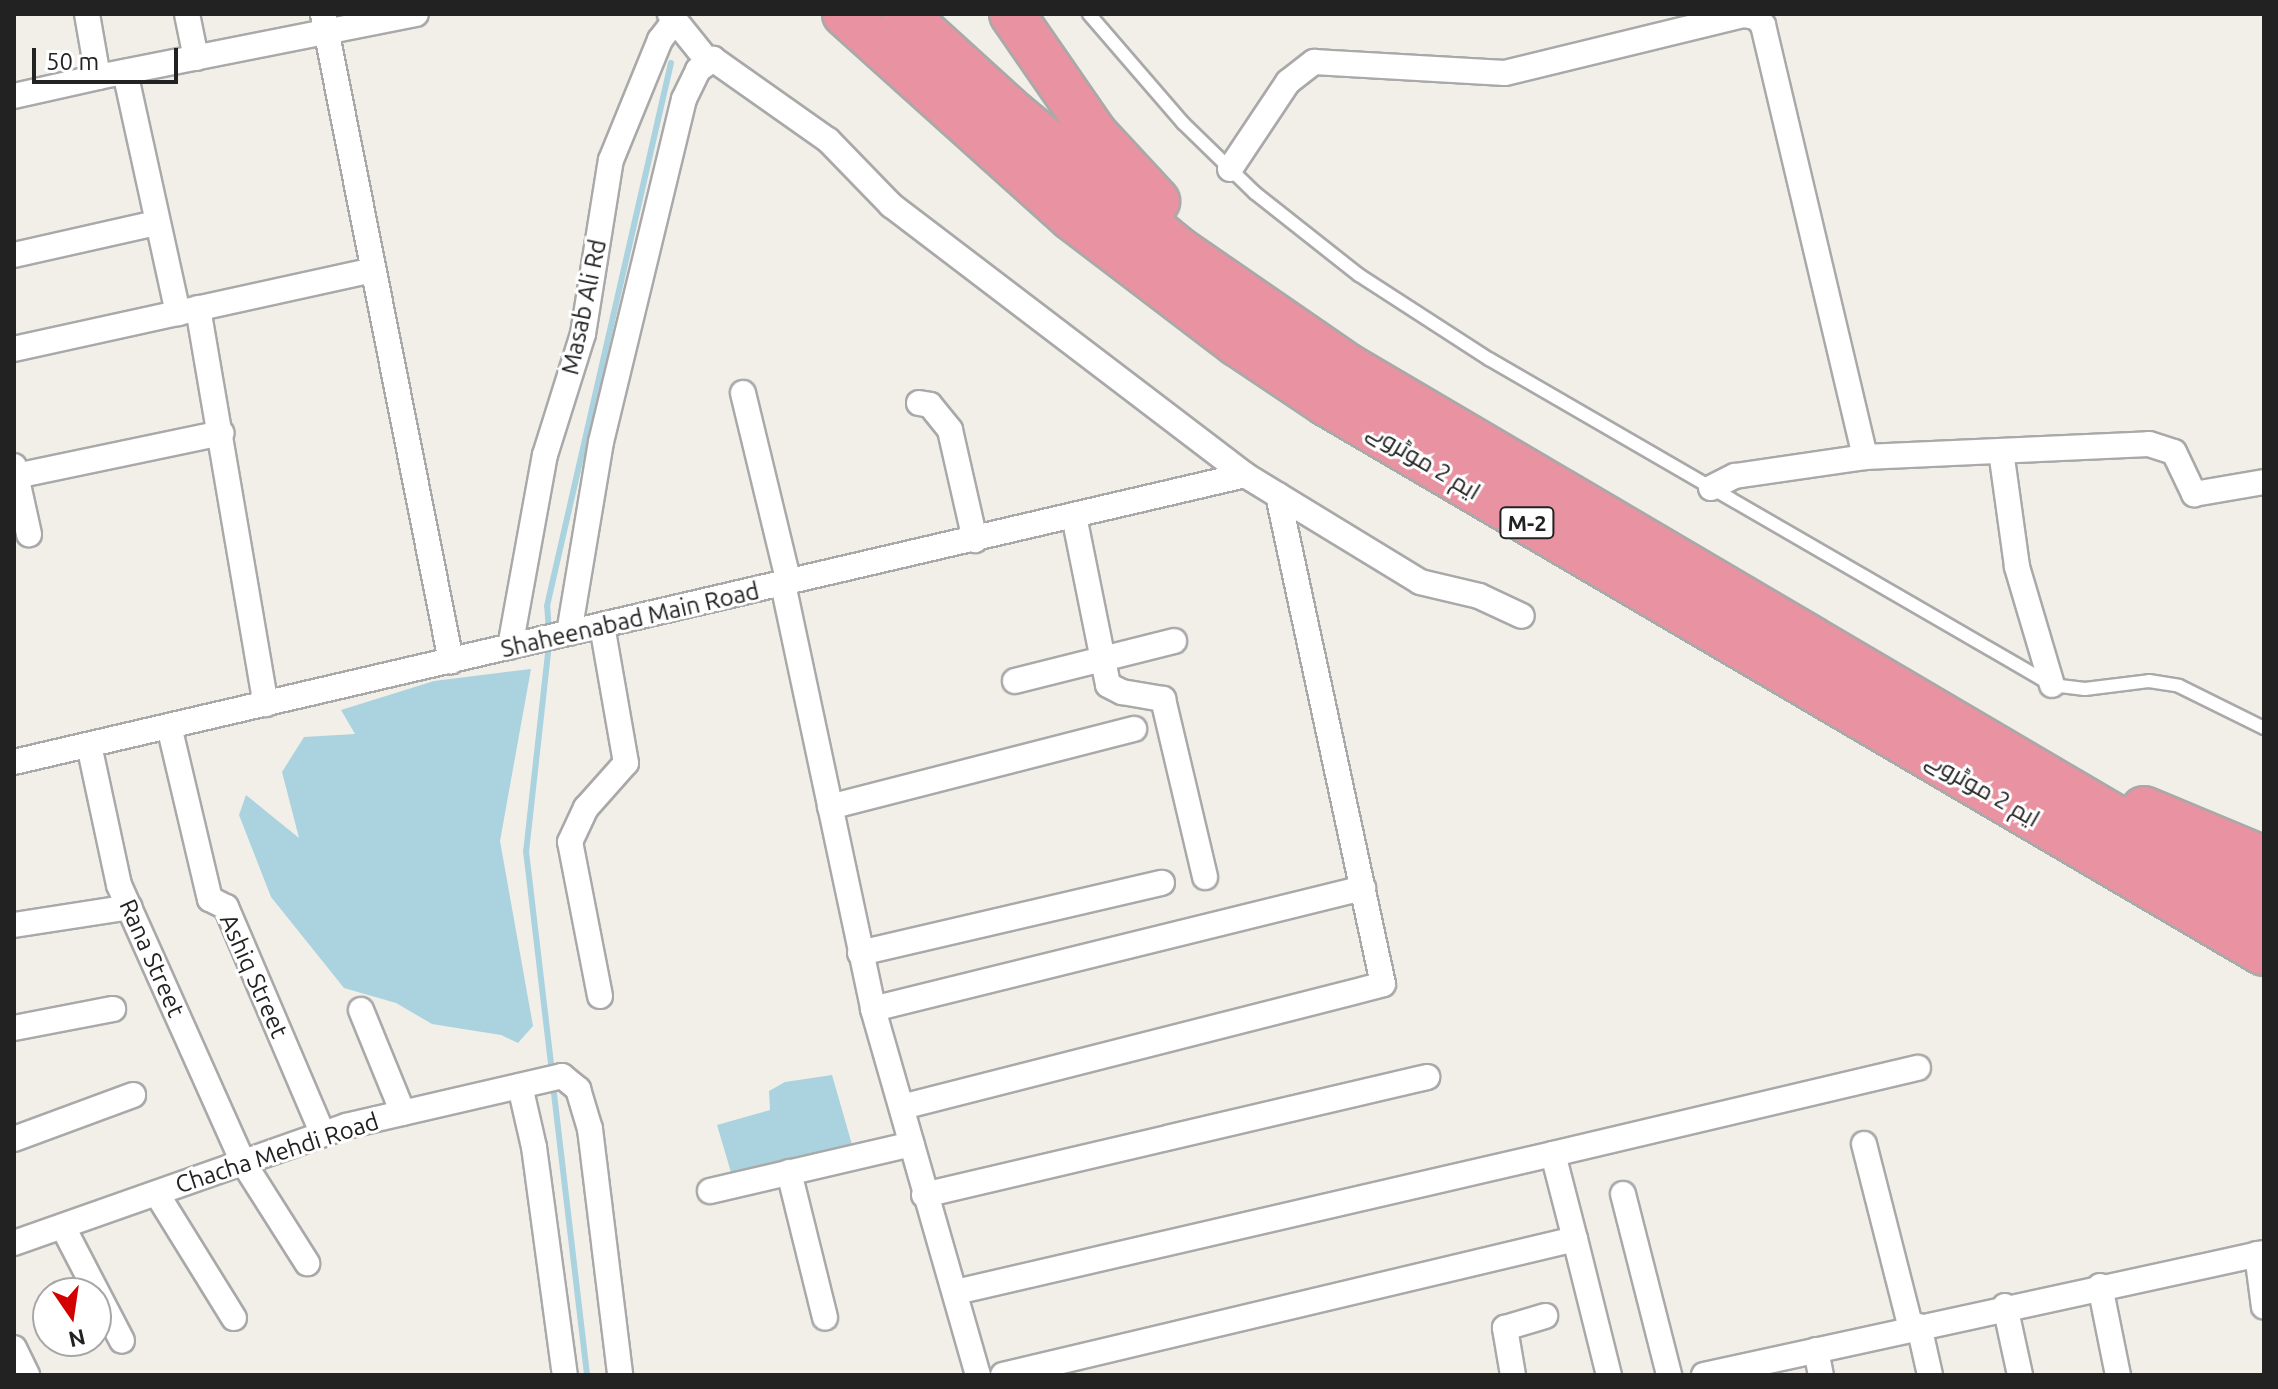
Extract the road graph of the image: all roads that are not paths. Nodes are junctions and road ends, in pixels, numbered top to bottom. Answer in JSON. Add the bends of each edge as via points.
{"nodes":[{"id":1,"x":87,"y":14,"type":"edge"},
{"id":2,"x":187,"y":14,"type":"edge"},
{"id":3,"x":412,"y":14,"type":"edge"},
{"id":4,"x":821,"y":14,"type":"edge"},
{"id":5,"x":845,"y":14,"type":"edge"},
{"id":6,"x":904,"y":14,"type":"edge"},
{"id":7,"x":1012,"y":14,"type":"edge"},
{"id":8,"x":1089,"y":14,"type":"edge"},
{"id":9,"x":671,"y":18,"type":"edge"},
{"id":10,"x":325,"y":23,"type":"edge"},
{"id":11,"x":196,"y":58,"type":"junction"},
{"id":12,"x":707,"y":60,"type":"junction"},
{"id":13,"x":125,"y":72,"type":"junction"},
{"id":14,"x":98,"y":77,"type":"junction"},
{"id":15,"x":14,"y":96,"type":"edge"},
{"id":16,"x":1230,"y":169,"type":"junction"},
{"id":17,"x":156,"y":223,"type":"junction"},
{"id":18,"x":14,"y":255,"type":"edge"},
{"id":19,"x":373,"y":270,"type":"junction"},
{"id":20,"x":1154,"y":282,"type":"junction"},
{"id":21,"x":188,"y":310,"type":"junction"},
{"id":22,"x":14,"y":349,"type":"edge"},
{"id":23,"x":743,"y":393,"type":"dead end"},
{"id":24,"x":919,"y":403,"type":"dead end"},
{"id":25,"x":222,"y":433,"type":"junction"},
{"id":26,"x":2001,"y":451,"type":"junction"},
{"id":27,"x":1865,"y":457,"type":"junction"},
{"id":28,"x":15,"y":471,"type":"edge"},
{"id":29,"x":1245,"y":475,"type":"junction"},
{"id":30,"x":2264,"y":482,"type":"edge"},
{"id":31,"x":1711,"y":488,"type":"junction"},
{"id":32,"x":1278,"y":495,"type":"junction"},
{"id":33,"x":1074,"y":516,"type":"junction"},
{"id":34,"x":1597,"y":517,"type":"junction"},
{"id":35,"x":29,"y":534,"type":"dead end"},
{"id":36,"x":975,"y":540,"type":"junction"},
{"id":37,"x":786,"y":584,"type":"junction"},
{"id":38,"x":1522,"y":616,"type":"dead end"},
{"id":39,"x":602,"y":626,"type":"junction"},
{"id":40,"x":569,"y":633,"type":"junction"},
{"id":41,"x":1174,"y":641,"type":"dead end"},
{"id":42,"x":510,"y":647,"type":"junction"},
{"id":43,"x":1102,"y":660,"type":"junction"},
{"id":44,"x":451,"y":661,"type":"junction"},
{"id":45,"x":1015,"y":681,"type":"dead end"},
{"id":46,"x":2052,"y":685,"type":"junction"},
{"id":47,"x":266,"y":704,"type":"junction"},
{"id":48,"x":169,"y":726,"type":"junction"},
{"id":49,"x":2264,"y":728,"type":"edge"},
{"id":50,"x":1134,"y":729,"type":"dead end"},
{"id":51,"x":1973,"y":736,"type":"junction"},
{"id":52,"x":89,"y":745,"type":"junction"},
{"id":53,"x":14,"y":762,"type":"edge"},
{"id":54,"x":830,"y":807,"type":"junction"},
{"id":55,"x":2264,"y":859,"type":"edge"},
{"id":56,"x":1205,"y":877,"type":"dead end"},
{"id":57,"x":1162,"y":883,"type":"dead end"},
{"id":58,"x":1363,"y":888,"type":"junction"},
{"id":59,"x":2264,"y":905,"type":"edge"},
{"id":60,"x":130,"y":907,"type":"junction"},
{"id":61,"x":14,"y":925,"type":"edge"},
{"id":62,"x":860,"y":953,"type":"junction"},
{"id":63,"x":2264,"y":953,"type":"edge"},
{"id":64,"x":600,"y":996,"type":"dead end"},
{"id":65,"x":113,"y":1009,"type":"dead end"},
{"id":66,"x":873,"y":1009,"type":"junction"},
{"id":67,"x":361,"y":1010,"type":"dead end"},
{"id":68,"x":14,"y":1028,"type":"edge"},
{"id":69,"x":1918,"y":1068,"type":"dead end"},
{"id":70,"x":1427,"y":1077,"type":"dead end"},
{"id":71,"x":520,"y":1086,"type":"junction"},
{"id":72,"x":133,"y":1095,"type":"dead end"},
{"id":73,"x":902,"y":1107,"type":"junction"},
{"id":74,"x":403,"y":1113,"type":"junction"},
{"id":75,"x":323,"y":1134,"type":"junction"},
{"id":76,"x":14,"y":1139,"type":"edge"},
{"id":77,"x":912,"y":1144,"type":"junction"},
{"id":78,"x":1864,"y":1144,"type":"dead end"},
{"id":79,"x":1553,"y":1154,"type":"junction"},
{"id":80,"x":243,"y":1162,"type":"junction"},
{"id":81,"x":789,"y":1172,"type":"junction"},
{"id":82,"x":710,"y":1191,"type":"dead end"},
{"id":83,"x":157,"y":1194,"type":"junction"},
{"id":84,"x":1623,"y":1194,"type":"dead end"},
{"id":85,"x":924,"y":1195,"type":"junction"},
{"id":86,"x":63,"y":1227,"type":"junction"},
{"id":87,"x":1575,"y":1239,"type":"junction"},
{"id":88,"x":14,"y":1243,"type":"edge"},
{"id":89,"x":2260,"y":1253,"type":"edge"},
{"id":90,"x":307,"y":1263,"type":"dead end"},
{"id":91,"x":2100,"y":1286,"type":"junction"},
{"id":92,"x":956,"y":1292,"type":"junction"},
{"id":93,"x":2005,"y":1306,"type":"junction"},
{"id":94,"x":2264,"y":1307,"type":"edge"},
{"id":95,"x":1545,"y":1316,"type":"dead end"},
{"id":96,"x":234,"y":1318,"type":"dead end"},
{"id":97,"x":825,"y":1318,"type":"dead end"},
{"id":98,"x":1915,"y":1327,"type":"junction"},
{"id":99,"x":122,"y":1341,"type":"dead end"},
{"id":100,"x":14,"y":1348,"type":"edge"},
{"id":101,"x":1816,"y":1350,"type":"junction"},
{"id":102,"x":1714,"y":1374,"type":"edge"},
{"id":103,"x":27,"y":1375,"type":"edge"},
{"id":104,"x":565,"y":1375,"type":"edge"},
{"id":105,"x":620,"y":1375,"type":"edge"},
{"id":106,"x":978,"y":1375,"type":"edge"},
{"id":107,"x":1003,"y":1375,"type":"edge"},
{"id":108,"x":1513,"y":1375,"type":"edge"},
{"id":109,"x":1609,"y":1375,"type":"edge"},
{"id":110,"x":1669,"y":1375,"type":"edge"},
{"id":111,"x":1821,"y":1375,"type":"edge"},
{"id":112,"x":1930,"y":1375,"type":"edge"},
{"id":113,"x":2020,"y":1375,"type":"edge"},
{"id":114,"x":2118,"y":1375,"type":"edge"}],
"edges":[{"from":1,"to":14,"type":"street"},
{"from":2,"to":11,"type":"street"},
{"from":3,"to":10,"type":"street"},
{"from":4,"to":20,"type":"highway","via":[[1017,190]]},
{"from":5,"to":20,"type":"highway","name":"ایم 2 موٹروے","number":"M-2","via":[[989,148]]},
{"from":6,"to":34,"type":"highway","name":"ایم 2 موٹروے","number":"M-2","via":[[1014,114],[1179,250],[1347,366]]},
{"from":7,"to":34,"type":"highway","via":[[1094,133],[1178,220],[1273,294]]},
{"from":8,"to":16,"type":"lane"},
{"from":9,"to":12,"type":"street"},
{"from":9,"to":42,"type":"street","name":"Masab Ali Rd","via":[[611,160],[583,334],[545,455]]},
{"from":10,"to":11,"type":"street"},
{"from":10,"to":19,"type":"street"},
{"from":11,"to":13,"type":"street"},
{"from":12,"to":29,"type":"street","via":[[727,66],[828,140],[891,205]]},
{"from":12,"to":40,"type":"street","via":[[684,99],[601,442]]},
{"from":13,"to":14,"type":"street"},
{"from":13,"to":17,"type":"street"},
{"from":14,"to":15,"type":"street"},
{"from":16,"to":27,"type":"street","via":[[1288,82],[1314,62],[1505,73],[1743,15],[1756,17],[1763,25]]},
{"from":16,"to":31,"type":"lane","via":[[1359,275],[1489,359]]},
{"from":17,"to":18,"type":"street"},
{"from":17,"to":21,"type":"street"},
{"from":19,"to":21,"type":"street"},
{"from":19,"to":44,"type":"street"},
{"from":20,"to":63,"type":"highway","name":"ایم 2 موٹروے","number":"M-2","via":[[1339,411]]},
{"from":21,"to":22,"type":"street"},
{"from":21,"to":25,"type":"street"},
{"from":23,"to":37,"type":"street"},
{"from":24,"to":36,"type":"street","via":[[930,405],[950,430]]},
{"from":25,"to":28,"type":"street"},
{"from":25,"to":47,"type":"street"},
{"from":26,"to":27,"type":"street"},
{"from":26,"to":30,"type":"street","via":[[2162,445],[2174,452],[2194,494]]},
{"from":26,"to":46,"type":"street","via":[[2017,567]]},
{"from":27,"to":31,"type":"street","via":[[1735,476]]},
{"from":28,"to":35,"type":"street"},
{"from":29,"to":32,"type":"street"},
{"from":29,"to":33,"type":"street","name":"Shaheenabad Main Road"},
{"from":31,"to":46,"type":"lane"},
{"from":32,"to":38,"type":"street","via":[[1420,582],[1479,596]]},
{"from":32,"to":58,"type":"street"},
{"from":33,"to":36,"type":"street","name":"Shaheenabad Main Road"},
{"from":33,"to":43,"type":"street"},
{"from":34,"to":51,"type":"highway","name":"ایم 2 موٹروے","number":"M-2"},
{"from":36,"to":37,"type":"street","name":"Shaheenabad Main Road"},
{"from":37,"to":39,"type":"street","name":"Shaheenabad Main Road"},
{"from":37,"to":54,"type":"street"},
{"from":39,"to":40,"type":"street","name":"Shaheenabad Main Road"},
{"from":39,"to":64,"type":"street","via":[[626,763],[586,808],[570,842]]},
{"from":40,"to":42,"type":"street","name":"Shaheenabad Main Road"},
{"from":41,"to":43,"type":"street"},
{"from":42,"to":44,"type":"street","name":"Shaheenabad Main Road"},
{"from":43,"to":45,"type":"street"},
{"from":43,"to":56,"type":"street","via":[[1108,685],[1115,690],[1163,699]]},
{"from":44,"to":47,"type":"street","name":"Shaheenabad Main Road"},
{"from":46,"to":49,"type":"lane","via":[[2085,689],[2149,681],[2179,686]]},
{"from":47,"to":48,"type":"street","name":"Shaheenabad Main Road"},
{"from":48,"to":52,"type":"street","name":"Shaheenabad Main Road"},
{"from":48,"to":75,"type":"street","name":"Ashiq Street","via":[[210,899],[226,907]]},
{"from":50,"to":54,"type":"street"},
{"from":51,"to":55,"type":"highway"},
{"from":51,"to":59,"type":"highway","name":"ایم 2 موٹروے","number":"M-2"},
{"from":52,"to":53,"type":"street","name":"Shaheenabad Main Road"},
{"from":52,"to":60,"type":"street","name":"Rana Street","via":[[119,885]]},
{"from":54,"to":62,"type":"street"},
{"from":57,"to":62,"type":"street"},
{"from":58,"to":66,"type":"street"},
{"from":58,"to":73,"type":"street","via":[[1383,984]]},
{"from":60,"to":61,"type":"street"},
{"from":60,"to":80,"type":"street","name":"Rana Street"},
{"from":62,"to":66,"type":"street"},
{"from":65,"to":68,"type":"street"},
{"from":66,"to":73,"type":"street"},
{"from":67,"to":74,"type":"street"},
{"from":69,"to":79,"type":"street"},
{"from":70,"to":85,"type":"street"},
{"from":71,"to":74,"type":"street","name":"Chacha Mehdi Road"},
{"from":71,"to":104,"type":"street","via":[[534,1147]]},
{"from":71,"to":105,"type":"street","name":"Chacha Mehdi Road","via":[[553,1078],[578,1089],[590,1129]]},
{"from":72,"to":76,"type":"street"},
{"from":73,"to":77,"type":"street"},
{"from":74,"to":75,"type":"street","name":"Chacha Mehdi Road"},
{"from":75,"to":80,"type":"street","name":"Chacha Mehdi Road"},
{"from":77,"to":81,"type":"street"},
{"from":77,"to":85,"type":"street"},
{"from":78,"to":98,"type":"street"},
{"from":79,"to":87,"type":"street"},
{"from":79,"to":92,"type":"street"},
{"from":80,"to":83,"type":"street","name":"Chacha Mehdi Road"},
{"from":80,"to":90,"type":"street","name":"Rana Street"},
{"from":81,"to":82,"type":"street"},
{"from":81,"to":97,"type":"street"},
{"from":83,"to":86,"type":"street","name":"Chacha Mehdi Road"},
{"from":83,"to":96,"type":"street"},
{"from":84,"to":110,"type":"street"},
{"from":85,"to":92,"type":"street"},
{"from":86,"to":88,"type":"street","name":"Chacha Mehdi Road"},
{"from":86,"to":99,"type":"street"},
{"from":87,"to":107,"type":"street"},
{"from":87,"to":109,"type":"street"},
{"from":89,"to":91,"type":"street"},
{"from":89,"to":94,"type":"street"},
{"from":91,"to":93,"type":"street"},
{"from":91,"to":114,"type":"street"},
{"from":92,"to":106,"type":"street"},
{"from":93,"to":98,"type":"street"},
{"from":93,"to":113,"type":"street"},
{"from":95,"to":108,"type":"street","via":[[1505,1328]]},
{"from":98,"to":101,"type":"street"},
{"from":98,"to":112,"type":"street"},
{"from":100,"to":103,"type":"street"},
{"from":101,"to":102,"type":"street"},
{"from":101,"to":111,"type":"street"}]}
